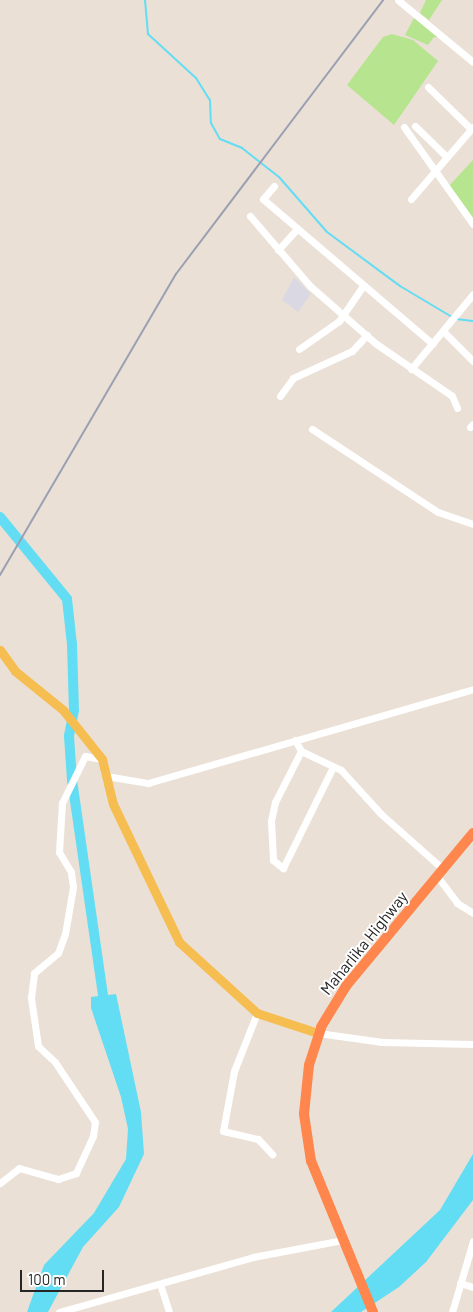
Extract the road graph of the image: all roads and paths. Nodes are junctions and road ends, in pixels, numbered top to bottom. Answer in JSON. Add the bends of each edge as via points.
{"nodes":[{"id":1,"x":398,"y":0,"type":"edge"},
{"id":2,"x":473,"y":62,"type":"edge"},
{"id":3,"x":428,"y":87,"type":"dead end"},
{"id":4,"x":415,"y":126,"type":"dead end"},
{"id":5,"x":404,"y":127,"type":"dead end"},
{"id":6,"x":472,"y":128,"type":"edge"},
{"id":7,"x":446,"y":156,"type":"junction"},
{"id":8,"x":434,"y":171,"type":"junction"},
{"id":9,"x":274,"y":186,"type":"dead end"},
{"id":10,"x":411,"y":199,"type":"dead end"},
{"id":11,"x":250,"y":216,"type":"dead end"},
{"id":12,"x":473,"y":224,"type":"edge"},
{"id":13,"x":295,"y":231,"type":"junction"},
{"id":14,"x":278,"y":250,"type":"junction"},
{"id":15,"x":363,"y":286,"type":"junction"},
{"id":16,"x":473,"y":294,"type":"edge"},
{"id":17,"x":342,"y":314,"type":"junction"},
{"id":18,"x":444,"y":331,"type":"junction"},
{"id":19,"x":367,"y":335,"type":"junction"},
{"id":20,"x":433,"y":344,"type":"junction"},
{"id":21,"x":299,"y":349,"type":"dead end"},
{"id":22,"x":473,"y":361,"type":"edge"},
{"id":23,"x":411,"y":369,"type":"junction"},
{"id":24,"x":280,"y":396,"type":"dead end"},
{"id":25,"x":457,"y":408,"type":"dead end"},
{"id":26,"x":312,"y":429,"type":"dead end"},
{"id":27,"x":473,"y":524,"type":"edge"},
{"id":28,"x":0,"y":650,"type":"edge"},
{"id":29,"x":473,"y":689,"type":"edge"},
{"id":30,"x":295,"y":740,"type":"junction"},
{"id":31,"x":301,"y":751,"type":"junction"},
{"id":32,"x":102,"y":760,"type":"junction"},
{"id":33,"x":334,"y":767,"type":"junction"},
{"id":34,"x":106,"y":776,"type":"junction"},
{"id":35,"x":473,"y":833,"type":"edge"},
{"id":36,"x":440,"y":873,"type":"junction"},
{"id":37,"x":473,"y":913,"type":"edge"},
{"id":38,"x":257,"y":1014,"type":"junction"},
{"id":39,"x":318,"y":1033,"type":"junction"},
{"id":40,"x":473,"y":1044,"type":"edge"},
{"id":41,"x":272,"y":1154,"type":"dead end"},
{"id":42,"x":0,"y":1183,"type":"edge"},
{"id":43,"x":343,"y":1240,"type":"junction"},
{"id":44,"x":473,"y":1243,"type":"edge"},
{"id":45,"x":460,"y":1283,"type":"junction"},
{"id":46,"x":160,"y":1284,"type":"junction"},
{"id":47,"x":473,"y":1288,"type":"edge"},
{"id":48,"x":59,"y":1312,"type":"edge"},
{"id":49,"x":169,"y":1312,"type":"edge"},
{"id":50,"x":374,"y":1312,"type":"edge"},
{"id":51,"x":452,"y":1312,"type":"edge"}],
"edges":[{"from":1,"to":2,"type":"street"},
{"from":3,"to":6,"type":"street"},
{"from":4,"to":7,"type":"street"},
{"from":5,"to":8,"type":"street"},
{"from":6,"to":7,"type":"street"},
{"from":7,"to":8,"type":"street"},
{"from":8,"to":10,"type":"street"},
{"from":8,"to":12,"type":"street"},
{"from":9,"to":13,"type":"street","via":[[263,199]]},
{"from":11,"to":14,"type":"street"},
{"from":13,"to":14,"type":"street"},
{"from":13,"to":15,"type":"street"},
{"from":14,"to":17,"type":"street"},
{"from":15,"to":17,"type":"street"},
{"from":15,"to":20,"type":"street"},
{"from":16,"to":18,"type":"street"},
{"from":17,"to":19,"type":"street"},
{"from":17,"to":21,"type":"street"},
{"from":18,"to":20,"type":"street"},
{"from":18,"to":22,"type":"street"},
{"from":19,"to":23,"type":"street"},
{"from":19,"to":24,"type":"street","via":[[352,351],[293,378]]},
{"from":20,"to":23,"type":"street"},
{"from":23,"to":25,"type":"street","via":[[452,396]]},
{"from":26,"to":27,"type":"street","via":[[438,512]]},
{"from":28,"to":32,"type":"main road","via":[[15,671],[63,710]]},
{"from":29,"to":30,"type":"street"},
{"from":30,"to":31,"type":"street"},
{"from":30,"to":34,"type":"street","via":[[148,783]]},
{"from":31,"to":33,"type":"street"},
{"from":31,"to":33,"type":"street","via":[[274,802],[271,821],[273,860],[283,868]]},
{"from":32,"to":34,"type":"main road"},
{"from":32,"to":42,"type":"street","via":[[85,756],[62,803],[59,852],[71,872],[73,887],[65,934],[58,953],[34,973],[31,998],[38,1046],[55,1062],[95,1122],[93,1136],[76,1173],[58,1179],[18,1168]]},
{"from":33,"to":36,"type":"street"},
{"from":34,"to":38,"type":"main road","via":[[113,804],[179,942]]},
{"from":35,"to":36,"type":"highway","name":"Maharlika Highway"},
{"from":36,"to":37,"type":"street","via":[[457,903]]},
{"from":36,"to":39,"type":"highway","name":"Maharlika Highway","via":[[346,986]]},
{"from":38,"to":39,"type":"main road"},
{"from":38,"to":41,"type":"street","via":[[234,1072],[223,1131],[258,1139]]},
{"from":39,"to":40,"type":"street","via":[[382,1042]]},
{"from":39,"to":43,"type":"highway","name":"Maharlika Highway","via":[[306,1079],[305,1133],[316,1176]]},
{"from":43,"to":46,"type":"street","via":[[253,1257]]},
{"from":43,"to":50,"type":"highway","name":"Maharlika Highway"},
{"from":44,"to":45,"type":"street"},
{"from":45,"to":47,"type":"street"},
{"from":45,"to":51,"type":"street"},
{"from":46,"to":48,"type":"street"},
{"from":46,"to":49,"type":"street"}]}
